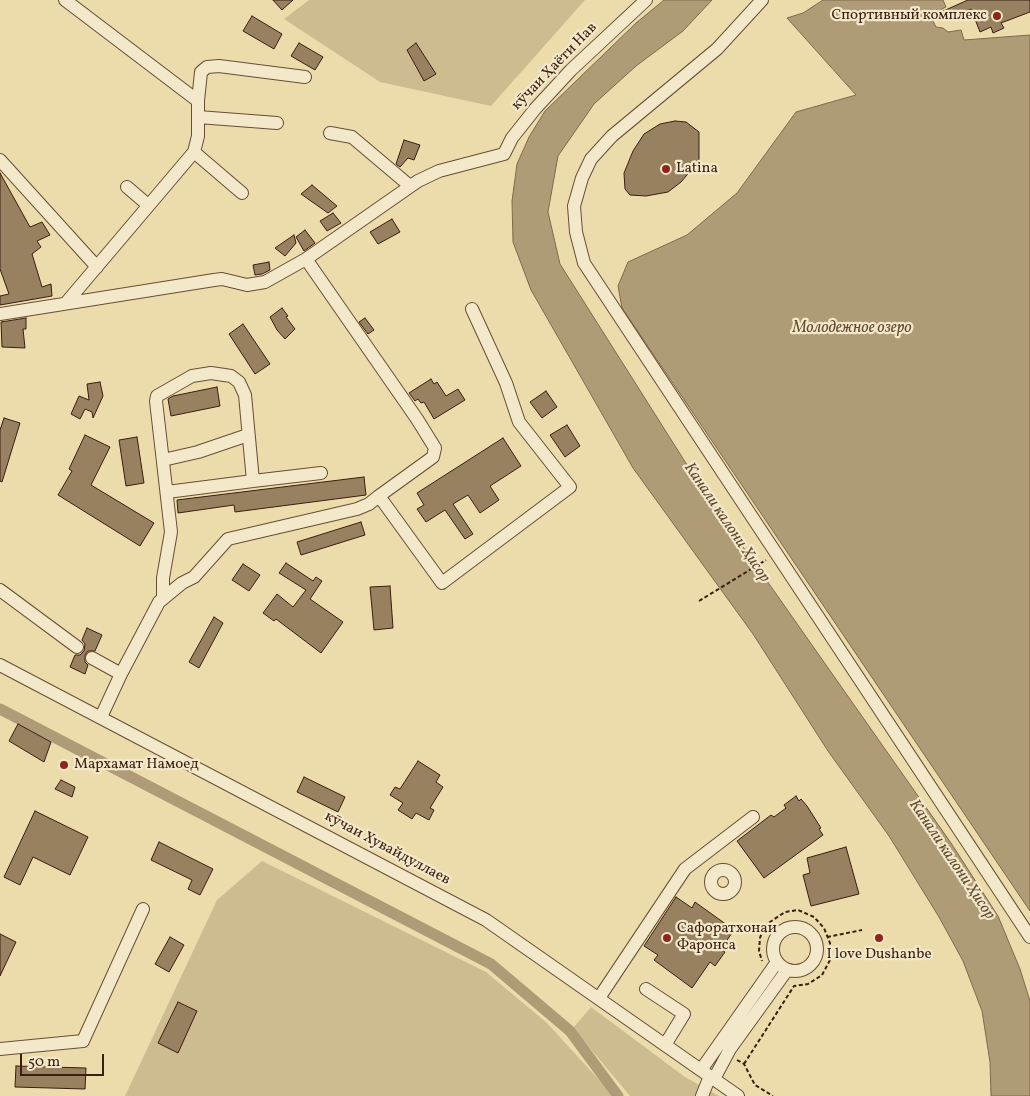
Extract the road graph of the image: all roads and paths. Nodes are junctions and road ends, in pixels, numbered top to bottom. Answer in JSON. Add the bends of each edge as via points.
{"nodes":[{"id":1,"x":65,"y":0,"type":"edge"},
{"id":2,"x":646,"y":0,"type":"edge"},
{"id":3,"x":762,"y":0,"type":"edge"},
{"id":4,"x":304,"y":77,"type":"dead end"},
{"id":5,"x":198,"y":101,"type":"junction"},
{"id":6,"x":198,"y":118,"type":"junction"},
{"id":7,"x":277,"y":123,"type":"dead end"},
{"id":8,"x":330,"y":133,"type":"dead end"},
{"id":9,"x":194,"y":152,"type":"junction"},
{"id":10,"x":0,"y":160,"type":"edge"},
{"id":11,"x":410,"y":186,"type":"junction"},
{"id":12,"x":127,"y":187,"type":"dead end"},
{"id":13,"x":242,"y":193,"type":"dead end"},
{"id":14,"x":148,"y":205,"type":"junction"},
{"id":15,"x":306,"y":259,"type":"junction"},
{"id":16,"x":97,"y":267,"type":"junction"},
{"id":17,"x":66,"y":303,"type":"junction"},
{"id":18,"x":472,"y":309,"type":"dead end"},
{"id":19,"x":0,"y":314,"type":"edge"},
{"id":20,"x":248,"y":434,"type":"junction"},
{"id":21,"x":163,"y":460,"type":"junction"},
{"id":22,"x":321,"y":473,"type":"dead end"},
{"id":23,"x":253,"y":481,"type":"junction"},
{"id":24,"x":167,"y":492,"type":"junction"},
{"id":25,"x":379,"y":496,"type":"junction"},
{"id":26,"x":759,"y":564,"type":"dead end"},
{"id":27,"x":0,"y":590,"type":"edge"},
{"id":28,"x":163,"y":597,"type":"junction"},
{"id":29,"x":699,"y":601,"type":"dead end"},
{"id":30,"x":77,"y":647,"type":"dead end"},
{"id":31,"x":92,"y":658,"type":"dead end"},
{"id":32,"x":0,"y":665,"type":"edge"},
{"id":33,"x":121,"y":674,"type":"junction"},
{"id":34,"x":101,"y":717,"type":"junction"},
{"id":35,"x":753,"y":817,"type":"dead end"},
{"id":36,"x":696,"y":861,"type":"junction"},
{"id":37,"x":712,"y":877,"type":"dead end"},
{"id":38,"x":143,"y":909,"type":"dead end"},
{"id":39,"x":862,"y":930,"type":"dead end"},
{"id":40,"x":827,"y":937,"type":"dead end"},
{"id":41,"x":1030,"y":937,"type":"edge"},
{"id":42,"x":782,"y":966,"type":"dead end"},
{"id":43,"x":646,"y":989,"type":"dead end"},
{"id":44,"x":599,"y":998,"type":"junction"},
{"id":45,"x":665,"y":1045,"type":"junction"},
{"id":46,"x":0,"y":1050,"type":"edge"},
{"id":47,"x":744,"y":1064,"type":"dead end"},
{"id":48,"x":708,"y":1075,"type":"junction"},
{"id":49,"x":702,"y":1096,"type":"edge"},
{"id":50,"x":738,"y":1096,"type":"edge"},
{"id":51,"x":773,"y":1096,"type":"edge"}],
"edges":[{"from":1,"to":5,"type":"street"},
{"from":2,"to":11,"type":"street","name":"кӯчаи Ҳаёти Нав","via":[[535,108],[504,154],[429,175]]},
{"from":3,"to":41,"type":"street","via":[[717,49],[612,136],[591,159],[574,206],[576,232],[584,263]]},
{"from":4,"to":5,"type":"street","via":[[207,67],[201,72]]},
{"from":5,"to":6,"type":"street"},
{"from":6,"to":7,"type":"street"},
{"from":6,"to":9,"type":"street"},
{"from":8,"to":11,"type":"street","via":[[352,137]]},
{"from":9,"to":13,"type":"street"},
{"from":9,"to":14,"type":"street"},
{"from":10,"to":16,"type":"street"},
{"from":11,"to":15,"type":"street","name":"кӯчаи Ҳаёти Нав"},
{"from":12,"to":14,"type":"street"},
{"from":14,"to":16,"type":"street"},
{"from":15,"to":17,"type":"street","name":"кӯчаи Ҳаёти Нав","via":[[266,282],[247,284],[222,279]]},
{"from":15,"to":25,"type":"street","via":[[436,451],[433,458]]},
{"from":16,"to":17,"type":"street"},
{"from":17,"to":19,"type":"street","name":"кӯчаи Ҳаёти Нав"},
{"from":18,"to":25,"type":"street","via":[[501,372],[518,422],[570,486],[442,583]]},
{"from":20,"to":21,"type":"street","via":[[198,452]]},
{"from":20,"to":21,"type":"street","via":[[245,395],[239,382],[231,376],[210,373],[192,376],[157,396]]},
{"from":20,"to":23,"type":"street"},
{"from":21,"to":24,"type":"street"},
{"from":22,"to":23,"type":"street"},
{"from":23,"to":24,"type":"street"},
{"from":24,"to":28,"type":"street","via":[[171,532]]},
{"from":25,"to":28,"type":"street","via":[[357,508],[228,539],[194,577]]},
{"from":26,"to":29,"type":"path"},
{"from":27,"to":30,"type":"street"},
{"from":28,"to":33,"type":"street"},
{"from":31,"to":33,"type":"street"},
{"from":32,"to":34,"type":"street","name":"кӯчаи Хувайдуллаев"},
{"from":33,"to":34,"type":"street"},
{"from":34,"to":44,"type":"street","name":"кӯчаи Хувайдуллаев","via":[[486,920]]},
{"from":35,"to":36,"type":"street"},
{"from":36,"to":37,"type":"street"},
{"from":36,"to":44,"type":"street","via":[[685,869]]},
{"from":38,"to":46,"type":"street","via":[[83,1041]]},
{"from":39,"to":40,"type":"path"},
{"from":42,"to":48,"type":"street","via":[[730,1049]]},
{"from":43,"to":45,"type":"street","via":[[684,1014]]},
{"from":44,"to":45,"type":"street","name":"кӯчаи Хувайдуллаев"},
{"from":45,"to":48,"type":"street","name":"кӯчаи Хувайдуллаев"},
{"from":47,"to":51,"type":"path","via":[[755,1085]]},
{"from":48,"to":49,"type":"street"},
{"from":48,"to":50,"type":"street","name":"кӯчаи Хувайдуллаев"}]}
